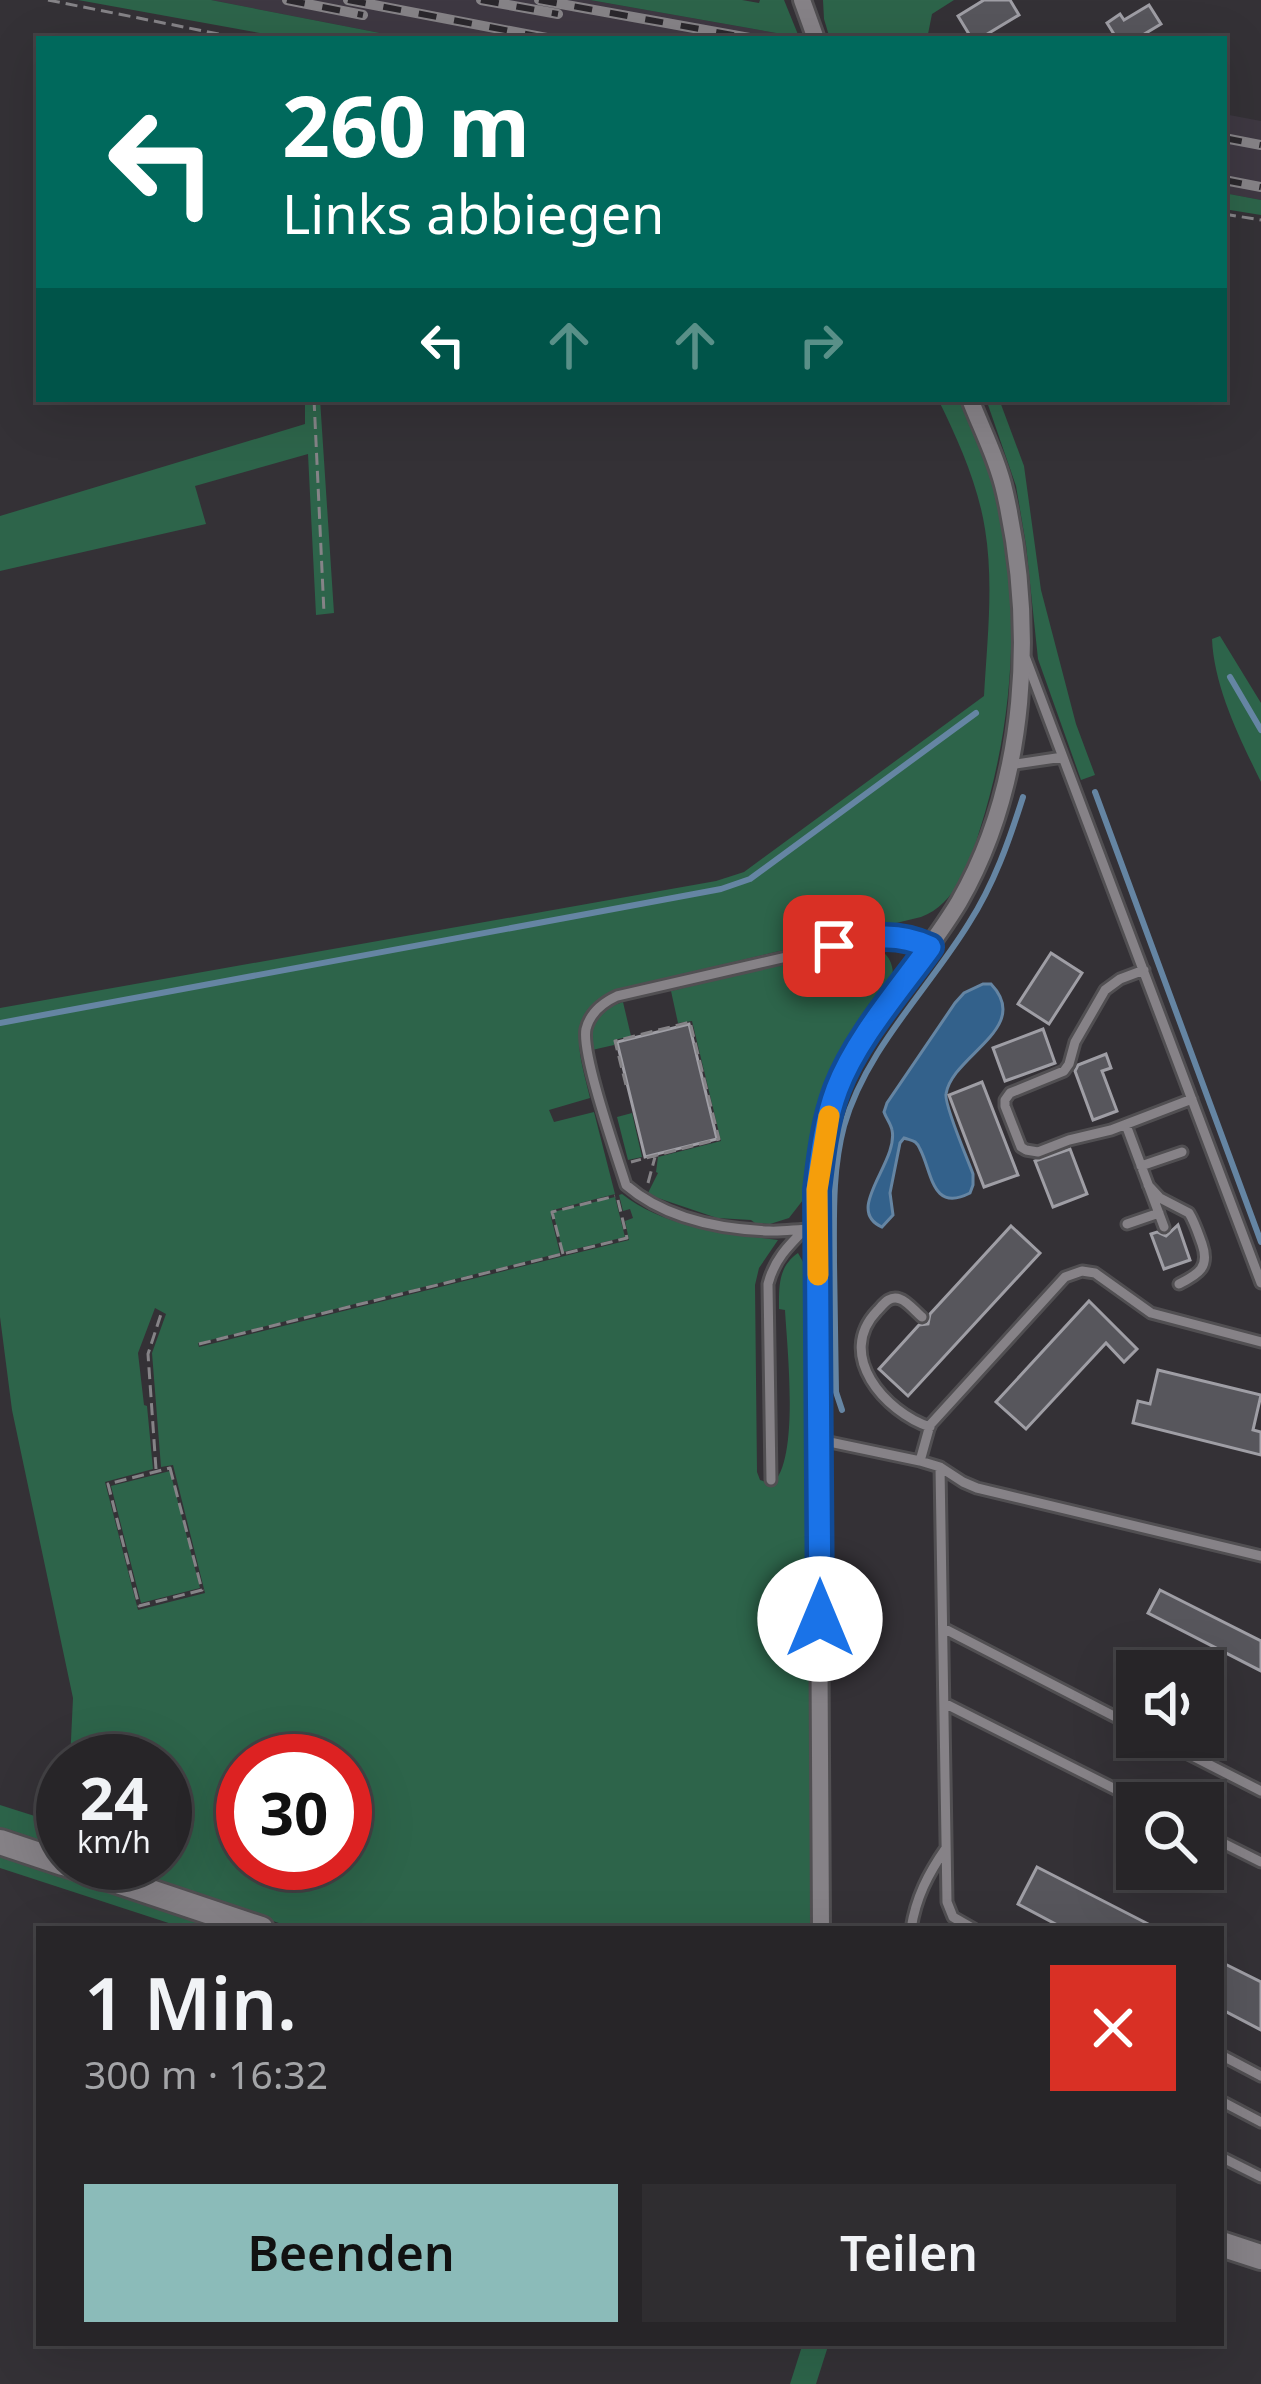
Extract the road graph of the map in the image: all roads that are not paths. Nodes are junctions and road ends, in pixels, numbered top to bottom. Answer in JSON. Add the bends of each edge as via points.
{"nodes":[{"id":1,"x":802,"y":0,"type":"edge"},
{"id":2,"x":815,"y":36,"type":"edge"},
{"id":3,"x":971,"y":402,"type":"edge"},
{"id":4,"x":1023,"y":649,"type":"junction"},
{"id":5,"x":1063,"y":757,"type":"junction"},
{"id":6,"x":1009,"y":766,"type":"junction"},
{"id":7,"x":930,"y":947,"type":"junction"},
{"id":8,"x":1144,"y":970,"type":"junction"},
{"id":9,"x":1192,"y":1099,"type":"junction"},
{"id":10,"x":1126,"y":1125,"type":"junction"},
{"id":11,"x":1182,"y":1152,"type":"dead end"},
{"id":12,"x":1141,"y":1166,"type":"junction"},
{"id":13,"x":1148,"y":1184,"type":"junction"},
{"id":14,"x":1159,"y":1213,"type":"junction"},
{"id":15,"x":1127,"y":1224,"type":"dead end"},
{"id":16,"x":1164,"y":1227,"type":"dead end"},
{"id":17,"x":811,"y":1229,"type":"junction"},
{"id":18,"x":1261,"y":1282,"type":"edge"},
{"id":19,"x":1179,"y":1284,"type":"dead end"},
{"id":20,"x":922,"y":1317,"type":"dead end"},
{"id":21,"x":1261,"y":1342,"type":"edge"},
{"id":22,"x":930,"y":1426,"type":"junction"},
{"id":23,"x":820,"y":1440,"type":"junction"},
{"id":24,"x":920,"y":1461,"type":"junction"},
{"id":25,"x":940,"y":1467,"type":"junction"},
{"id":26,"x":771,"y":1480,"type":"dead end"},
{"id":27,"x":1261,"y":1556,"type":"edge"},
{"id":28,"x":943,"y":1628,"type":"junction"},
{"id":29,"x":944,"y":1703,"type":"junction"},
{"id":30,"x":1116,"y":1717,"type":"edge"},
{"id":31,"x":1195,"y":1758,"type":"edge"},
{"id":32,"x":1116,"y":1789,"type":"edge"},
{"id":33,"x":1261,"y":1792,"type":"edge"},
{"id":34,"x":0,"y":1842,"type":"edge"},
{"id":35,"x":1224,"y":1844,"type":"edge"},
{"id":36,"x":946,"y":1848,"type":"junction"},
{"id":37,"x":36,"y":1854,"type":"edge"},
{"id":38,"x":1261,"y":1862,"type":"edge"},
{"id":39,"x":144,"y":1890,"type":"edge"},
{"id":40,"x":252,"y":1926,"type":"edge"},
{"id":41,"x":821,"y":1926,"type":"edge"},
{"id":42,"x":912,"y":1926,"type":"edge"},
{"id":43,"x":968,"y":1926,"type":"edge"},
{"id":44,"x":1224,"y":2057,"type":"edge"},
{"id":45,"x":1261,"y":2076,"type":"edge"},
{"id":46,"x":1224,"y":2103,"type":"edge"},
{"id":47,"x":1261,"y":2122,"type":"edge"},
{"id":48,"x":1224,"y":2158,"type":"edge"},
{"id":49,"x":1261,"y":2177,"type":"edge"},
{"id":50,"x":1224,"y":2245,"type":"edge"},
{"id":51,"x":1261,"y":2257,"type":"edge"}],
"edges":[{"from":1,"to":2,"type":"street"},
{"from":3,"to":4,"type":"street","via":[[1004,488]]},
{"from":4,"to":5,"type":"lane"},
{"from":4,"to":6,"type":"street"},
{"from":5,"to":6,"type":"lane"},
{"from":5,"to":8,"type":"lane"},
{"from":6,"to":7,"type":"street","via":[[973,876]]},
{"from":7,"to":17,"type":"street","via":[[838,1086]]},
{"from":7,"to":17,"type":"lane","via":[[878,936],[617,996],[586,1027],[626,1185],[659,1208],[735,1227]]},
{"from":8,"to":9,"type":"lane"},
{"from":8,"to":10,"type":"lane","via":[[1105,990],[1064,1071],[1005,1100],[1022,1147],[1032,1152]]},
{"from":9,"to":10,"type":"lane"},
{"from":9,"to":18,"type":"lane"},
{"from":10,"to":12,"type":"lane"},
{"from":11,"to":12,"type":"lane"},
{"from":12,"to":13,"type":"lane"},
{"from":13,"to":14,"type":"lane"},
{"from":13,"to":19,"type":"lane","via":[[1189,1214],[1206,1255],[1202,1270]]},
{"from":14,"to":15,"type":"lane"},
{"from":14,"to":16,"type":"lane"},
{"from":17,"to":23,"type":"street"},
{"from":17,"to":26,"type":"lane","via":[[779,1256],[768,1284]]},
{"from":20,"to":22,"type":"lane","via":[[902,1300],[887,1301],[863,1330],[861,1354],[873,1385]]},
{"from":21,"to":22,"type":"lane","via":[[1151,1312],[1095,1274],[1072,1273]]},
{"from":22,"to":24,"type":"lane"},
{"from":23,"to":24,"type":"lane"},
{"from":23,"to":41,"type":"street"},
{"from":24,"to":25,"type":"lane"},
{"from":25,"to":27,"type":"lane","via":[[977,1488]]},
{"from":25,"to":28,"type":"lane"},
{"from":28,"to":29,"type":"lane"},
{"from":28,"to":30,"type":"lane"},
{"from":29,"to":32,"type":"lane"},
{"from":29,"to":36,"type":"lane"},
{"from":31,"to":33,"type":"lane"},
{"from":34,"to":37,"type":"main road"},
{"from":35,"to":38,"type":"lane"},
{"from":36,"to":42,"type":"lane","via":[[925,1879]]},
{"from":36,"to":43,"type":"lane","via":[[948,1910]]},
{"from":39,"to":40,"type":"main road"},
{"from":44,"to":45,"type":"lane"},
{"from":46,"to":47,"type":"lane"},
{"from":48,"to":49,"type":"lane"},
{"from":50,"to":51,"type":"main road"}]}
